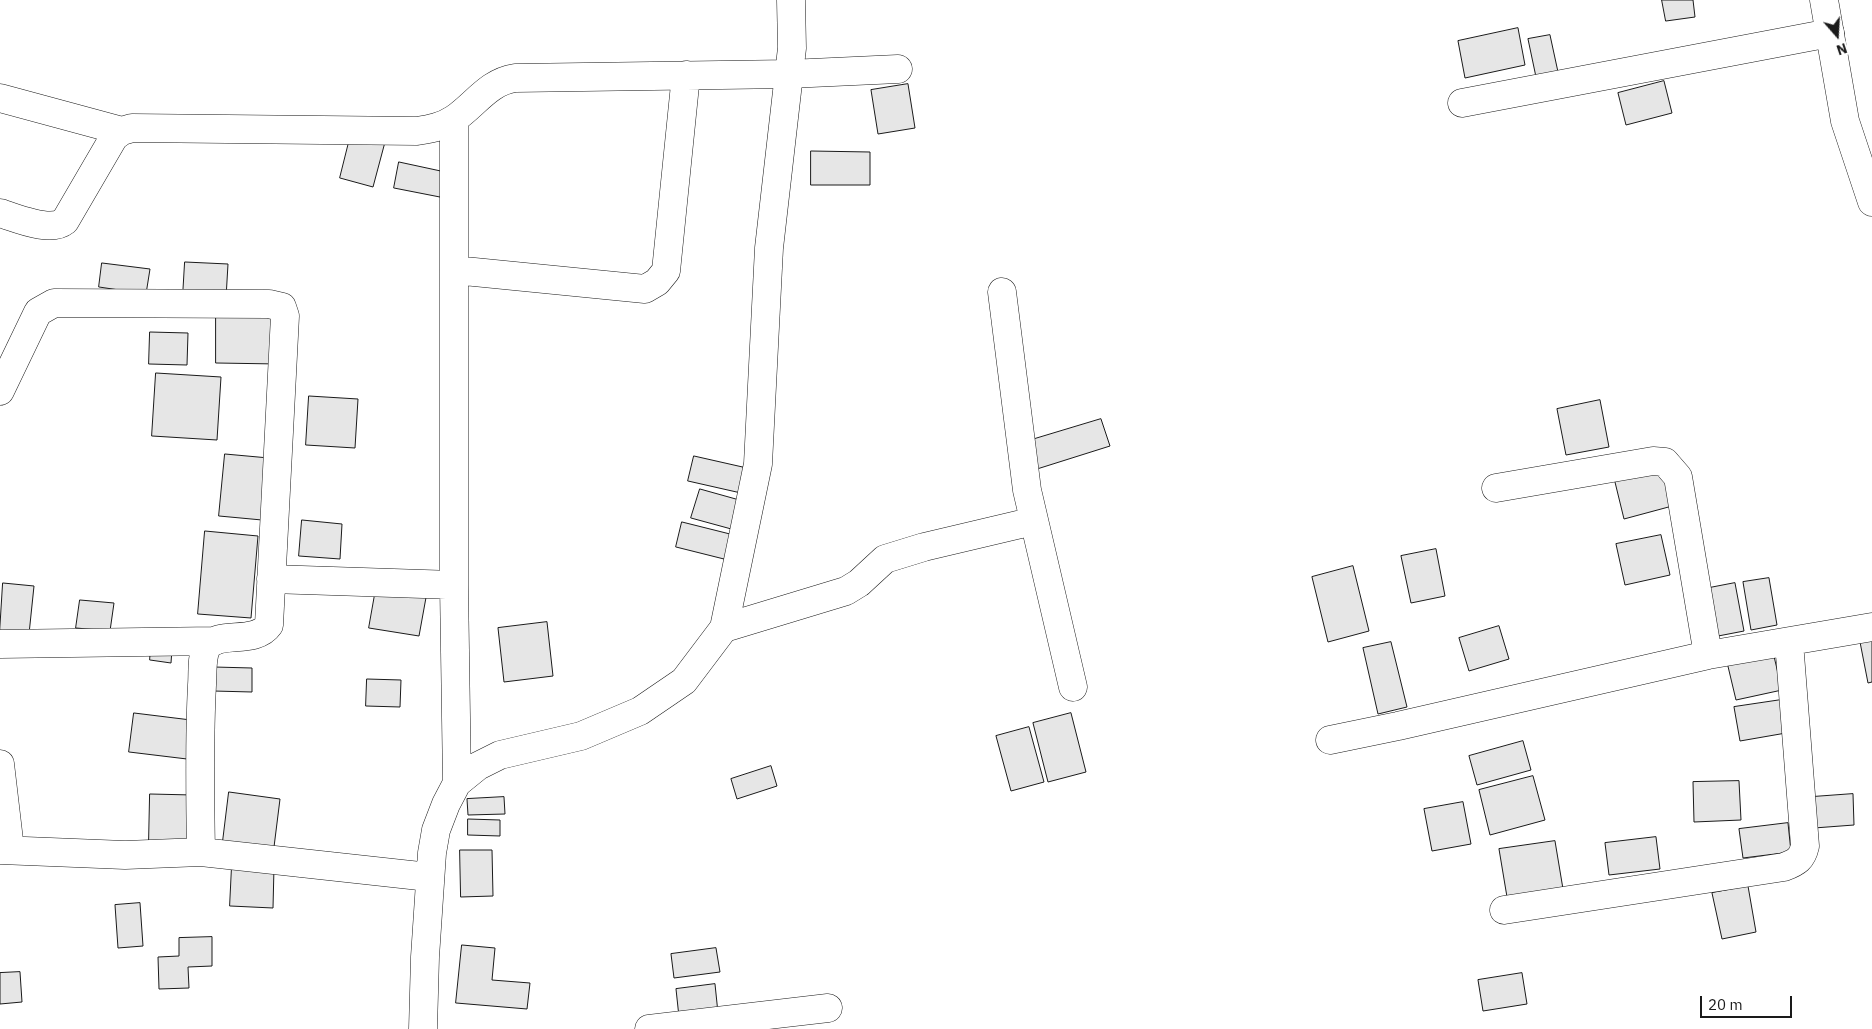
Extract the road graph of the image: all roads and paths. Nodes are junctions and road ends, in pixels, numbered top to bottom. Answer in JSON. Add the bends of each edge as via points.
{"nodes":[{"id":1,"x":791,"y":0,"type":"edge"},
{"id":2,"x":1824,"y":0,"type":"edge"},
{"id":3,"x":1830,"y":33,"type":"junction"},
{"id":4,"x":898,"y":69,"type":"dead end"},
{"id":5,"x":789,"y":74,"type":"junction"},
{"id":6,"x":686,"y":75,"type":"junction"},
{"id":7,"x":0,"y":98,"type":"edge"},
{"id":8,"x":1462,"y":103,"type":"dead end"},
{"id":9,"x":454,"y":119,"type":"junction"},
{"id":10,"x":122,"y":131,"type":"junction"},
{"id":11,"x":1870,"y":192,"type":"edge"},
{"id":12,"x":0,"y":213,"type":"edge"},
{"id":13,"x":454,"y":270,"type":"junction"},
{"id":14,"x":1002,"y":292,"type":"dead end"},
{"id":15,"x":0,"y":391,"type":"edge"},
{"id":16,"x":1496,"y":488,"type":"dead end"},
{"id":17,"x":1034,"y":521,"type":"junction"},
{"id":18,"x":271,"y":579,"type":"junction"},
{"id":19,"x":454,"y":585,"type":"junction"},
{"id":20,"x":1872,"y":627,"type":"edge"},
{"id":21,"x":724,"y":628,"type":"junction"},
{"id":22,"x":215,"y":641,"type":"junction"},
{"id":23,"x":1789,"y":642,"type":"junction"},
{"id":24,"x":0,"y":644,"type":"edge"},
{"id":25,"x":1708,"y":655,"type":"junction"},
{"id":26,"x":1073,"y":687,"type":"dead end"},
{"id":27,"x":1330,"y":740,"type":"dead end"},
{"id":28,"x":0,"y":764,"type":"edge"},
{"id":29,"x":457,"y":782,"type":"junction"},
{"id":30,"x":5,"y":850,"type":"edge"},
{"id":31,"x":201,"y":852,"type":"junction"},
{"id":32,"x":430,"y":877,"type":"junction"},
{"id":33,"x":1504,"y":910,"type":"dead end"},
{"id":34,"x":828,"y":1008,"type":"dead end"},
{"id":35,"x":423,"y":1029,"type":"edge"},
{"id":36,"x":648,"y":1029,"type":"edge"}],
"edges":[{"from":1,"to":5,"type":"street"},
{"from":2,"to":3,"type":"street"},
{"from":3,"to":8,"type":"street"},
{"from":3,"to":11,"type":"street","via":[[1844,121]]},
{"from":4,"to":5,"type":"street"},
{"from":5,"to":6,"type":"street"},
{"from":5,"to":21,"type":"street","via":[[769,248],[758,464]]},
{"from":6,"to":9,"type":"street","via":[[506,80],[496,83]]},
{"from":6,"to":13,"type":"street","via":[[666,271],[657,282],[645,289]]},
{"from":7,"to":10,"type":"street"},
{"from":9,"to":10,"type":"street","via":[[417,131],[132,128]]},
{"from":9,"to":13,"type":"street"},
{"from":10,"to":12,"type":"street","via":[[114,137],[62,224],[49,227]]},
{"from":13,"to":19,"type":"street"},
{"from":14,"to":17,"type":"street"},
{"from":15,"to":18,"type":"street","via":[[38,312],[54,303],[269,304],[282,308],[285,316]]},
{"from":16,"to":25,"type":"street","via":[[1665,462],[1678,477]]},
{"from":17,"to":21,"type":"street","via":[[885,559],[846,591]]},
{"from":17,"to":26,"type":"street"},
{"from":18,"to":19,"type":"street"},
{"from":18,"to":22,"type":"street","via":[[269,625],[264,632]]},
{"from":19,"to":29,"type":"street"},
{"from":20,"to":23,"type":"street"},
{"from":21,"to":29,"type":"street","via":[[684,681],[640,711],[581,736],[500,755]]},
{"from":22,"to":24,"type":"street"},
{"from":22,"to":31,"type":"street","via":[[208,646],[204,657],[200,717]]},
{"from":23,"to":25,"type":"street"},
{"from":23,"to":33,"type":"street","via":[[1805,846],[1803,856],[1784,867]]},
{"from":25,"to":27,"type":"street"},
{"from":28,"to":30,"type":"street"},
{"from":29,"to":32,"type":"street","via":[[436,830]]},
{"from":30,"to":31,"type":"street","via":[[116,854]]},
{"from":31,"to":32,"type":"street"},
{"from":32,"to":35,"type":"street"},
{"from":34,"to":36,"type":"street"}]}
